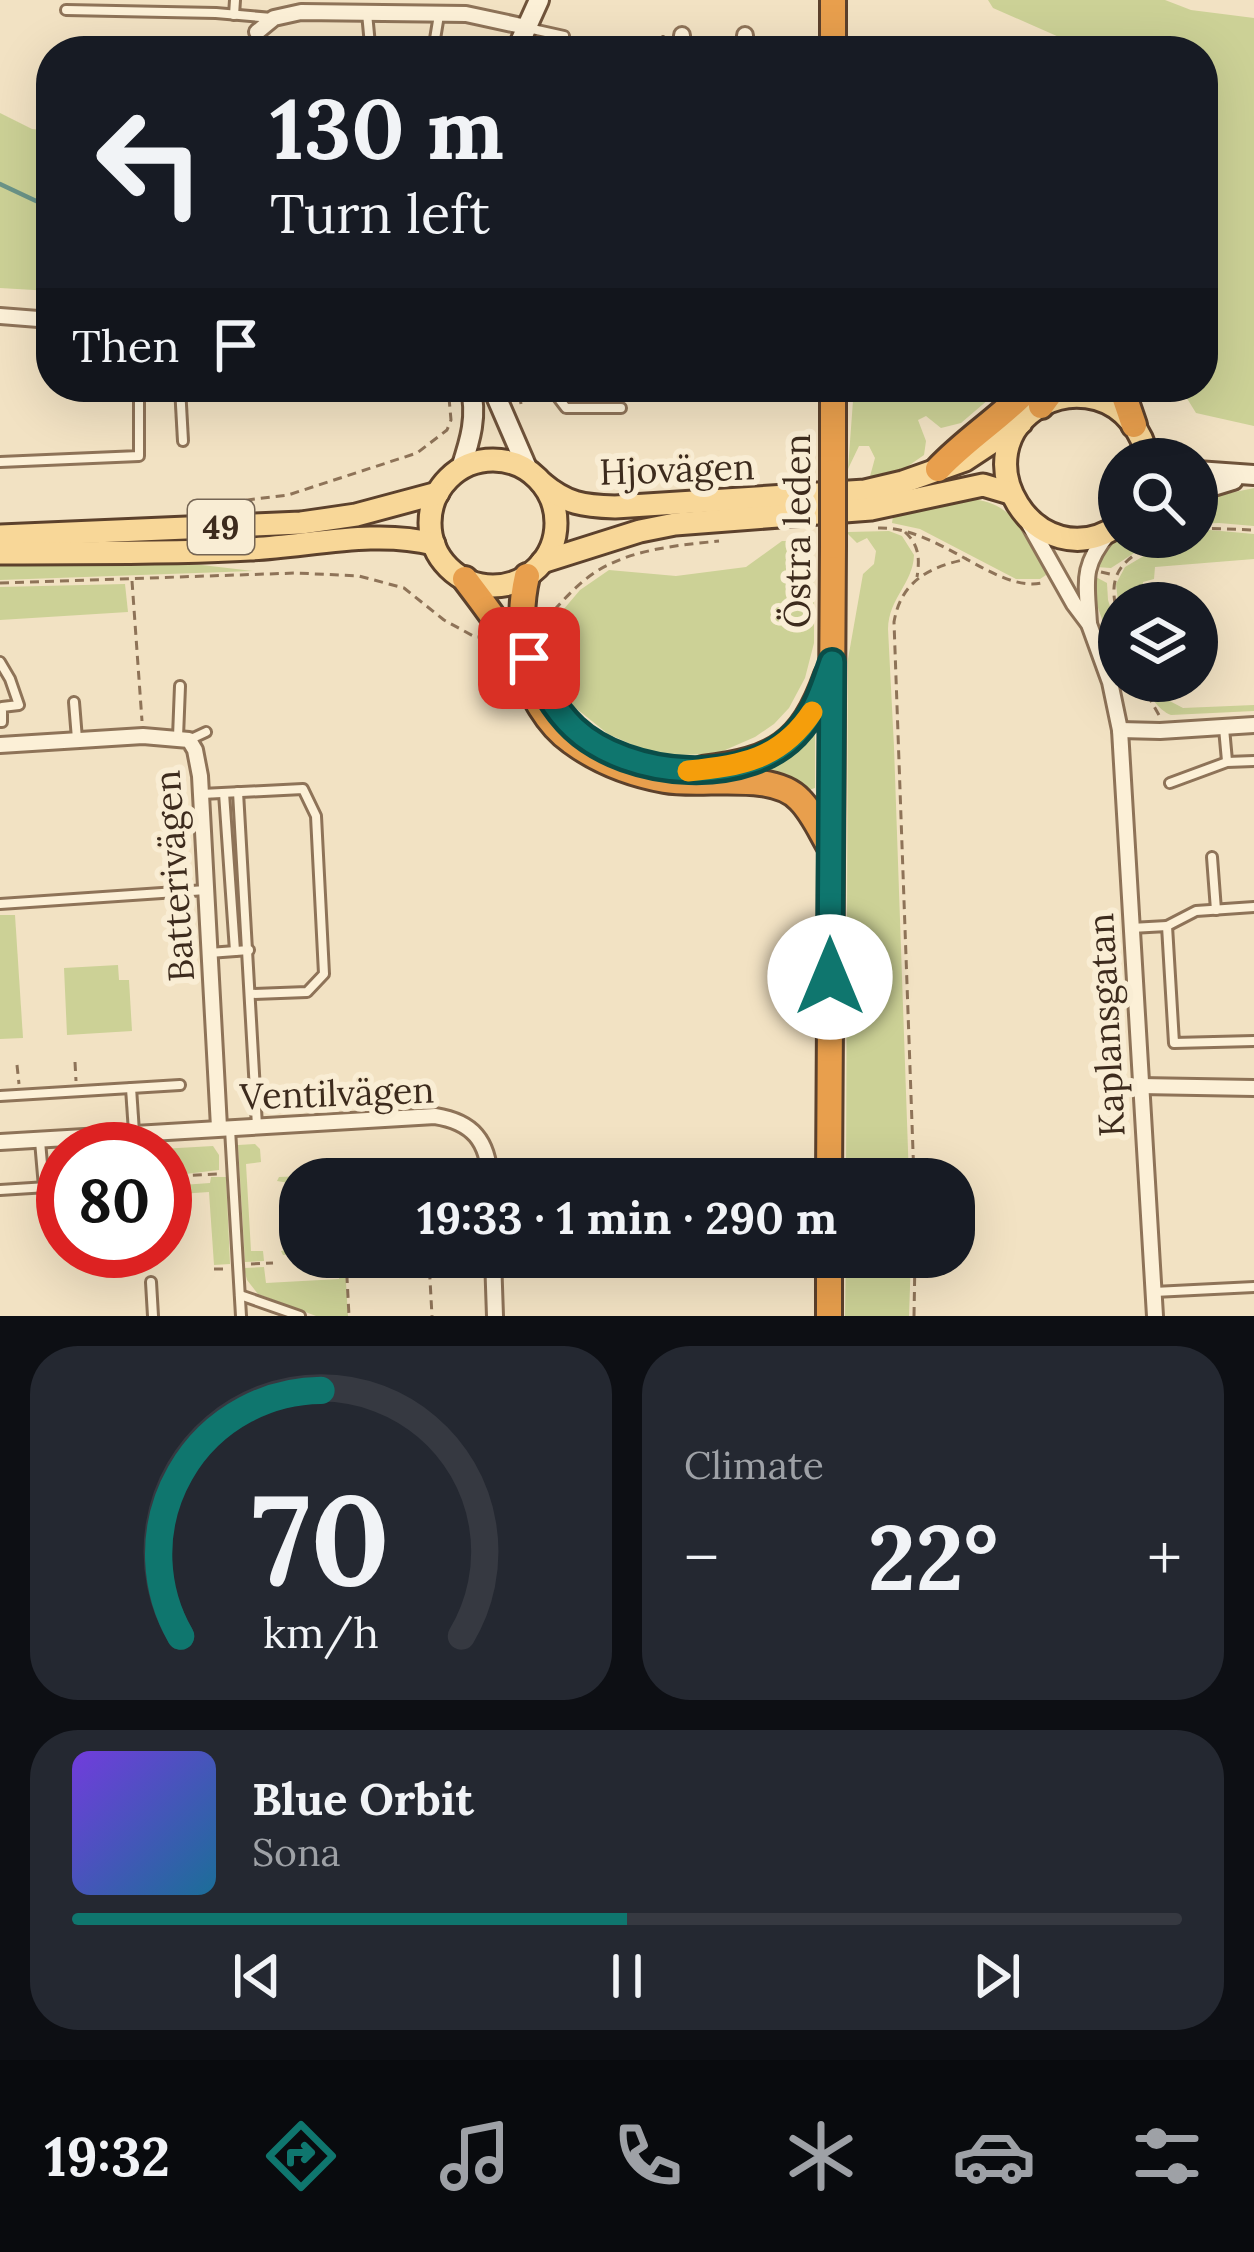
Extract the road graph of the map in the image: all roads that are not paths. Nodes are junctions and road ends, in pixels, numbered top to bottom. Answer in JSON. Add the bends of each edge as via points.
{"nodes":[{"id":1,"x":235,"y":0,"type":"edge"},
{"id":2,"x":539,"y":0,"type":"edge"},
{"id":3,"x":833,"y":0,"type":"edge"},
{"id":4,"x":465,"y":7,"type":"edge"},
{"id":5,"x":66,"y":10,"type":"dead end"},
{"id":6,"x":367,"y":13,"type":"junction"},
{"id":7,"x":439,"y":14,"type":"junction"},
{"id":8,"x":234,"y":15,"type":"junction"},
{"id":9,"x":274,"y":19,"type":"junction"},
{"id":10,"x":526,"y":27,"type":"junction"},
{"id":11,"x":257,"y":32,"type":"dead end"},
{"id":12,"x":370,"y":36,"type":"edge"},
{"id":13,"x":435,"y":36,"type":"edge"},
{"id":14,"x":522,"y":36,"type":"edge"},
{"id":15,"x":564,"y":36,"type":"edge"},
{"id":16,"x":833,"y":36,"type":"edge"},
{"id":17,"x":0,"y":316,"type":"edge"},
{"id":18,"x":36,"y":319,"type":"edge"},
{"id":19,"x":139,"y":402,"type":"edge"},
{"id":20,"x":180,"y":402,"type":"edge"},
{"id":21,"x":473,"y":402,"type":"edge"},
{"id":22,"x":499,"y":402,"type":"edge"},
{"id":23,"x":561,"y":402,"type":"edge"},
{"id":24,"x":835,"y":402,"type":"edge"},
{"id":25,"x":1023,"y":402,"type":"edge"},
{"id":26,"x":1036,"y":402,"type":"edge"},
{"id":27,"x":1103,"y":402,"type":"edge"},
{"id":28,"x":1126,"y":402,"type":"edge"},
{"id":29,"x":621,"y":408,"type":"dead end"},
{"id":30,"x":1021,"y":423,"type":"junction"},
{"id":31,"x":1139,"y":438,"type":"edge"},
{"id":32,"x":1140,"y":438,"type":"edge"},
{"id":33,"x":183,"y":441,"type":"dead end"},
{"id":34,"x":0,"y":462,"type":"edge"},
{"id":35,"x":461,"y":468,"type":"junction"},
{"id":36,"x":938,"y":469,"type":"junction"},
{"id":37,"x":1218,"y":472,"type":"edge"},
{"id":38,"x":1250,"y":475,"type":"edge"},
{"id":39,"x":535,"y":476,"type":"junction"},
{"id":40,"x":1218,"y":485,"type":"edge"},
{"id":41,"x":437,"y":493,"type":"junction"},
{"id":42,"x":1010,"y":493,"type":"junction"},
{"id":43,"x":1024,"y":515,"type":"junction"},
{"id":44,"x":0,"y":536,"type":"edge"},
{"id":45,"x":1098,"y":536,"type":"edge"},
{"id":46,"x":434,"y":544,"type":"junction"},
{"id":47,"x":1098,"y":549,"type":"edge"},
{"id":48,"x":0,"y":554,"type":"edge"},
{"id":49,"x":535,"y":569,"type":"junction"},
{"id":50,"x":465,"y":579,"type":"junction"},
{"id":51,"x":1089,"y":624,"type":"junction"},
{"id":52,"x":515,"y":635,"type":"junction"},
{"id":53,"x":0,"y":662,"type":"edge"},
{"id":54,"x":832,"y":662,"type":"junction"},
{"id":55,"x":180,"y":686,"type":"dead end"},
{"id":56,"x":74,"y":702,"type":"dead end"},
{"id":57,"x":0,"y":722,"type":"edge"},
{"id":58,"x":1254,"y":725,"type":"edge"},
{"id":59,"x":1224,"y":727,"type":"junction"},
{"id":60,"x":1120,"y":730,"type":"junction"},
{"id":61,"x":206,"y":732,"type":"dead end"},
{"id":62,"x":184,"y":739,"type":"junction"},
{"id":63,"x":77,"y":740,"type":"junction"},
{"id":64,"x":0,"y":745,"type":"edge"},
{"id":65,"x":1254,"y":760,"type":"edge"},
{"id":66,"x":1227,"y":762,"type":"junction"},
{"id":67,"x":1170,"y":782,"type":"dead end"},
{"id":68,"x":238,"y":792,"type":"junction"},
{"id":69,"x":224,"y":793,"type":"junction"},
{"id":70,"x":201,"y":794,"type":"junction"},
{"id":71,"x":831,"y":850,"type":"junction"},
{"id":72,"x":1212,"y":857,"type":"dead end"},
{"id":73,"x":206,"y":890,"type":"junction"},
{"id":74,"x":0,"y":904,"type":"edge"},
{"id":75,"x":1254,"y":907,"type":"edge"},
{"id":76,"x":1216,"y":910,"type":"junction"},
{"id":77,"x":1167,"y":926,"type":"junction"},
{"id":78,"x":1131,"y":928,"type":"junction"},
{"id":79,"x":248,"y":950,"type":"junction"},
{"id":80,"x":235,"y":951,"type":"junction"},
{"id":81,"x":209,"y":953,"type":"junction"},
{"id":82,"x":251,"y":994,"type":"junction"},
{"id":83,"x":1254,"y":1041,"type":"edge"},
{"id":84,"x":180,"y":1085,"type":"dead end"},
{"id":85,"x":1140,"y":1086,"type":"junction"},
{"id":86,"x":131,"y":1088,"type":"junction"},
{"id":87,"x":1254,"y":1088,"type":"edge"},
{"id":88,"x":0,"y":1096,"type":"edge"},
{"id":89,"x":133,"y":1122,"type":"edge"},
{"id":90,"x":225,"y":1127,"type":"junction"},
{"id":91,"x":257,"y":1127,"type":"junction"},
{"id":92,"x":192,"y":1129,"type":"edge"},
{"id":93,"x":36,"y":1139,"type":"edge"},
{"id":94,"x":0,"y":1142,"type":"edge"},
{"id":95,"x":487,"y":1158,"type":"edge"},
{"id":96,"x":830,"y":1158,"type":"edge"},
{"id":97,"x":36,"y":1188,"type":"edge"},
{"id":98,"x":0,"y":1190,"type":"edge"},
{"id":99,"x":494,"y":1278,"type":"edge"},
{"id":100,"x":829,"y":1278,"type":"edge"},
{"id":101,"x":151,"y":1282,"type":"dead end"},
{"id":102,"x":1254,"y":1287,"type":"edge"},
{"id":103,"x":1153,"y":1292,"type":"junction"},
{"id":104,"x":240,"y":1295,"type":"junction"},
{"id":105,"x":153,"y":1316,"type":"edge"},
{"id":106,"x":241,"y":1316,"type":"edge"},
{"id":107,"x":300,"y":1316,"type":"edge"},
{"id":108,"x":495,"y":1316,"type":"edge"},
{"id":109,"x":829,"y":1316,"type":"edge"},
{"id":110,"x":1155,"y":1316,"type":"edge"}],
"edges":[{"from":1,"to":8,"type":"lane"},
{"from":2,"to":10,"type":"street"},
{"from":3,"to":16,"type":"highway"},
{"from":4,"to":7,"type":"street"},
{"from":4,"to":10,"type":"street"},
{"from":5,"to":8,"type":"lane"},
{"from":6,"to":7,"type":"street"},
{"from":6,"to":9,"type":"street"},
{"from":6,"to":12,"type":"lane"},
{"from":7,"to":13,"type":"lane"},
{"from":8,"to":9,"type":"lane"},
{"from":9,"to":11,"type":"street"},
{"from":10,"to":14,"type":"street"},
{"from":10,"to":15,"type":"lane"},
{"from":17,"to":18,"type":"street"},
{"from":19,"to":34,"type":"lane","via":[[139,456]]},
{"from":20,"to":33,"type":"lane"},
{"from":21,"to":35,"type":"street"},
{"from":22,"to":39,"type":"street"},
{"from":23,"to":29,"type":"lane"},
{"from":24,"to":54,"type":"highway","name":"Östra leden","bridge":true},
{"from":25,"to":36,"type":"highway"},
{"from":26,"to":30,"type":"main road","name":"Hjovägen"},
{"from":27,"to":31,"type":"main road"},
{"from":28,"to":32,"type":"highway"},
{"from":30,"to":36,"type":"main road","name":"Hjovägen"},
{"from":30,"to":42,"type":"main road","via":[[1006,465]]},
{"from":35,"to":39,"type":"main road","via":[[495,460]]},
{"from":35,"to":41,"type":"main road"},
{"from":36,"to":39,"type":"main road","name":"Hjovägen","via":[[866,491],[615,507],[560,497]]},
{"from":37,"to":38,"type":"street"},
{"from":38,"to":40,"type":"street"},
{"from":39,"to":49,"type":"main road","via":[[551,498],[556,531]]},
{"from":41,"to":44,"type":"main road","number":"49","via":[[301,523]]},
{"from":41,"to":46,"type":"main road"},
{"from":42,"to":43,"type":"main road"},
{"from":42,"to":49,"type":"main road","name":"Hjovägen","via":[[982,485],[871,509],[675,524]]},
{"from":43,"to":45,"type":"main road","via":[[1065,538]]},
{"from":43,"to":51,"type":"street","name":"Kaplansgatan"},
{"from":46,"to":48,"type":"main road","number":"49","via":[[376,538],[172,553]]},
{"from":46,"to":50,"type":"main road"},
{"from":47,"to":51,"type":"street","name":"Kaplansgatan","via":[[1086,583]]},
{"from":49,"to":50,"type":"main road","via":[[513,583]]},
{"from":49,"to":52,"type":"highway"},
{"from":50,"to":52,"type":"highway"},
{"from":51,"to":60,"type":"street","name":"Kaplansgatan"},
{"from":52,"to":54,"type":"highway","via":[[576,730],[630,760],[690,771],[753,760],[788,742],[813,712]]},
{"from":52,"to":71,"type":"highway","via":[[544,713],[566,738],[664,780],[786,790]]},
{"from":53,"to":57,"type":"lane","via":[[19,705],[2,706]]},
{"from":54,"to":71,"type":"highway","name":"Östra leden"},
{"from":55,"to":62,"type":"lane"},
{"from":56,"to":63,"type":"lane"},
{"from":58,"to":59,"type":"street"},
{"from":59,"to":60,"type":"street"},
{"from":59,"to":66,"type":"lane"},
{"from":60,"to":78,"type":"street","name":"Kaplansgatan"},
{"from":61,"to":62,"type":"lane"},
{"from":62,"to":63,"type":"street","name":"Batterivägen"},
{"from":62,"to":70,"type":"street","name":"Batterivägen","via":[[195,750]]},
{"from":63,"to":64,"type":"street","name":"Batterivägen"},
{"from":65,"to":66,"type":"lane"},
{"from":66,"to":67,"type":"lane"},
{"from":68,"to":69,"type":"lane"},
{"from":68,"to":79,"type":"lane"},
{"from":68,"to":82,"type":"lane","via":[[303,789],[316,816],[324,974],[308,992]]},
{"from":69,"to":70,"type":"lane"},
{"from":69,"to":80,"type":"lane"},
{"from":70,"to":73,"type":"street","name":"Batterivägen"},
{"from":71,"to":96,"type":"highway","name":"Östra leden"},
{"from":72,"to":76,"type":"lane"},
{"from":73,"to":74,"type":"lane"},
{"from":73,"to":81,"type":"street","name":"Batterivägen"},
{"from":75,"to":76,"type":"lane"},
{"from":76,"to":77,"type":"lane"},
{"from":77,"to":78,"type":"lane"},
{"from":77,"to":83,"type":"lane","via":[[1174,1043]]},
{"from":78,"to":85,"type":"street","name":"Kaplansgatan"},
{"from":79,"to":80,"type":"lane"},
{"from":79,"to":82,"type":"lane"},
{"from":80,"to":81,"type":"lane"},
{"from":81,"to":90,"type":"street","name":"Batterivägen"},
{"from":82,"to":91,"type":"lane"},
{"from":84,"to":86,"type":"lane"},
{"from":85,"to":87,"type":"street"},
{"from":85,"to":103,"type":"street","name":"Kaplansgatan"},
{"from":86,"to":88,"type":"lane"},
{"from":86,"to":89,"type":"lane"},
{"from":90,"to":91,"type":"street","name":"Ventilvägen"},
{"from":90,"to":92,"type":"street","name":"Ventilvägen"},
{"from":90,"to":104,"type":"lane"},
{"from":91,"to":95,"type":"street","name":"Ventilvägen","via":[[451,1118],[485,1147]]},
{"from":93,"to":94,"type":"street","name":"Ventilvägen"},
{"from":97,"to":98,"type":"lane"},
{"from":99,"to":108,"type":"street"},
{"from":100,"to":109,"type":"highway"},
{"from":101,"to":105,"type":"lane"},
{"from":102,"to":103,"type":"lane"},
{"from":103,"to":110,"type":"street","name":"Kaplansgatan"},
{"from":104,"to":106,"type":"lane"},
{"from":104,"to":107,"type":"lane"}]}
